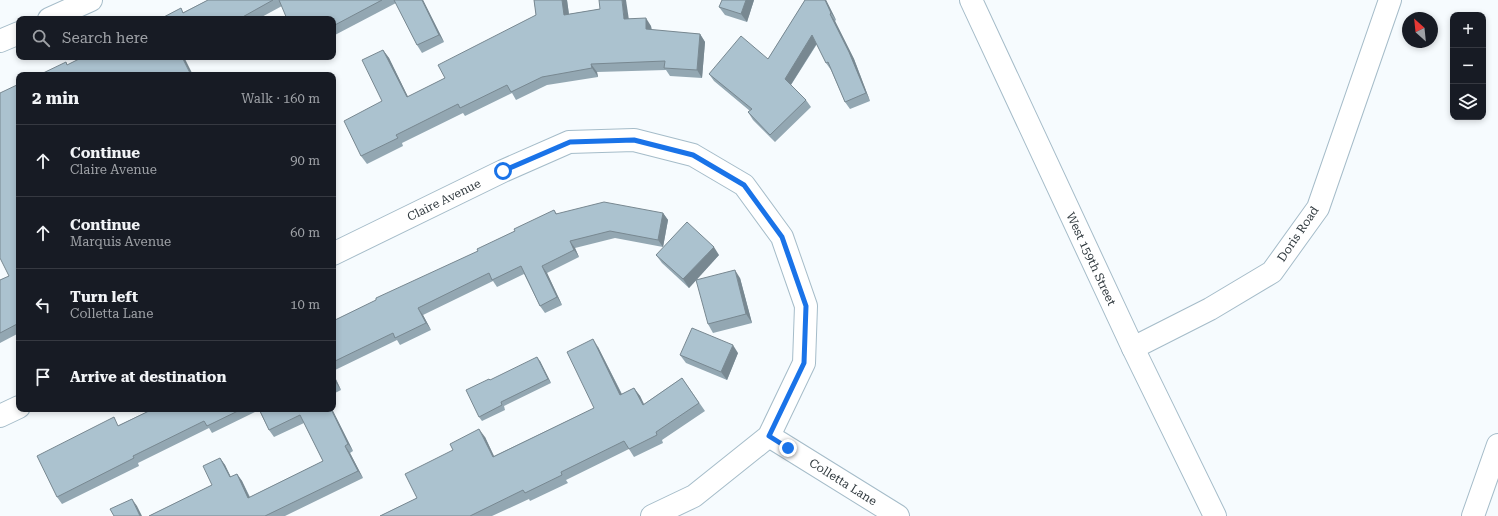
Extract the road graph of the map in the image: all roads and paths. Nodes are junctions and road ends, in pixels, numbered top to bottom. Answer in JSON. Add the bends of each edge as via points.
{"nodes":[{"id":1,"x":91,"y":0,"type":"edge"},
{"id":2,"x":971,"y":0,"type":"edge"},
{"id":3,"x":1390,"y":0,"type":"edge"},
{"id":4,"x":56,"y":16,"type":"edge"},
{"id":5,"x":16,"y":34,"type":"edge"},
{"id":6,"x":0,"y":42,"type":"edge"},
{"id":7,"x":336,"y":253,"type":"edge"},
{"id":8,"x":1133,"y":348,"type":"junction"},
{"id":9,"x":16,"y":408,"type":"edge"},
{"id":10,"x":0,"y":416,"type":"edge"},
{"id":11,"x":769,"y":436,"type":"junction"},
{"id":12,"x":1498,"y":444,"type":"edge"},
{"id":13,"x":652,"y":516,"type":"edge"},
{"id":14,"x":898,"y":516,"type":"edge"},
{"id":15,"x":1214,"y":516,"type":"edge"},
{"id":16,"x":1473,"y":516,"type":"edge"}],
"edges":[{"from":1,"to":4,"type":"street"},
{"from":2,"to":8,"type":"street","name":"West 159th Street"},
{"from":3,"to":8,"type":"street","name":"Doris Road","via":[[1318,208],[1272,272],[1210,309]]},
{"from":5,"to":6,"type":"street"},
{"from":7,"to":11,"type":"street","name":"Claire Avenue","via":[[503,171],[570,142],[634,140],[693,155],[744,185],[782,237],[806,306],[804,363]]},
{"from":8,"to":15,"type":"street","name":"West 159th Street"},
{"from":9,"to":10,"type":"street"},
{"from":11,"to":13,"type":"street","via":[[694,496]]},
{"from":11,"to":14,"type":"street","name":"Colletta Lane"},
{"from":12,"to":16,"type":"street"}]}
